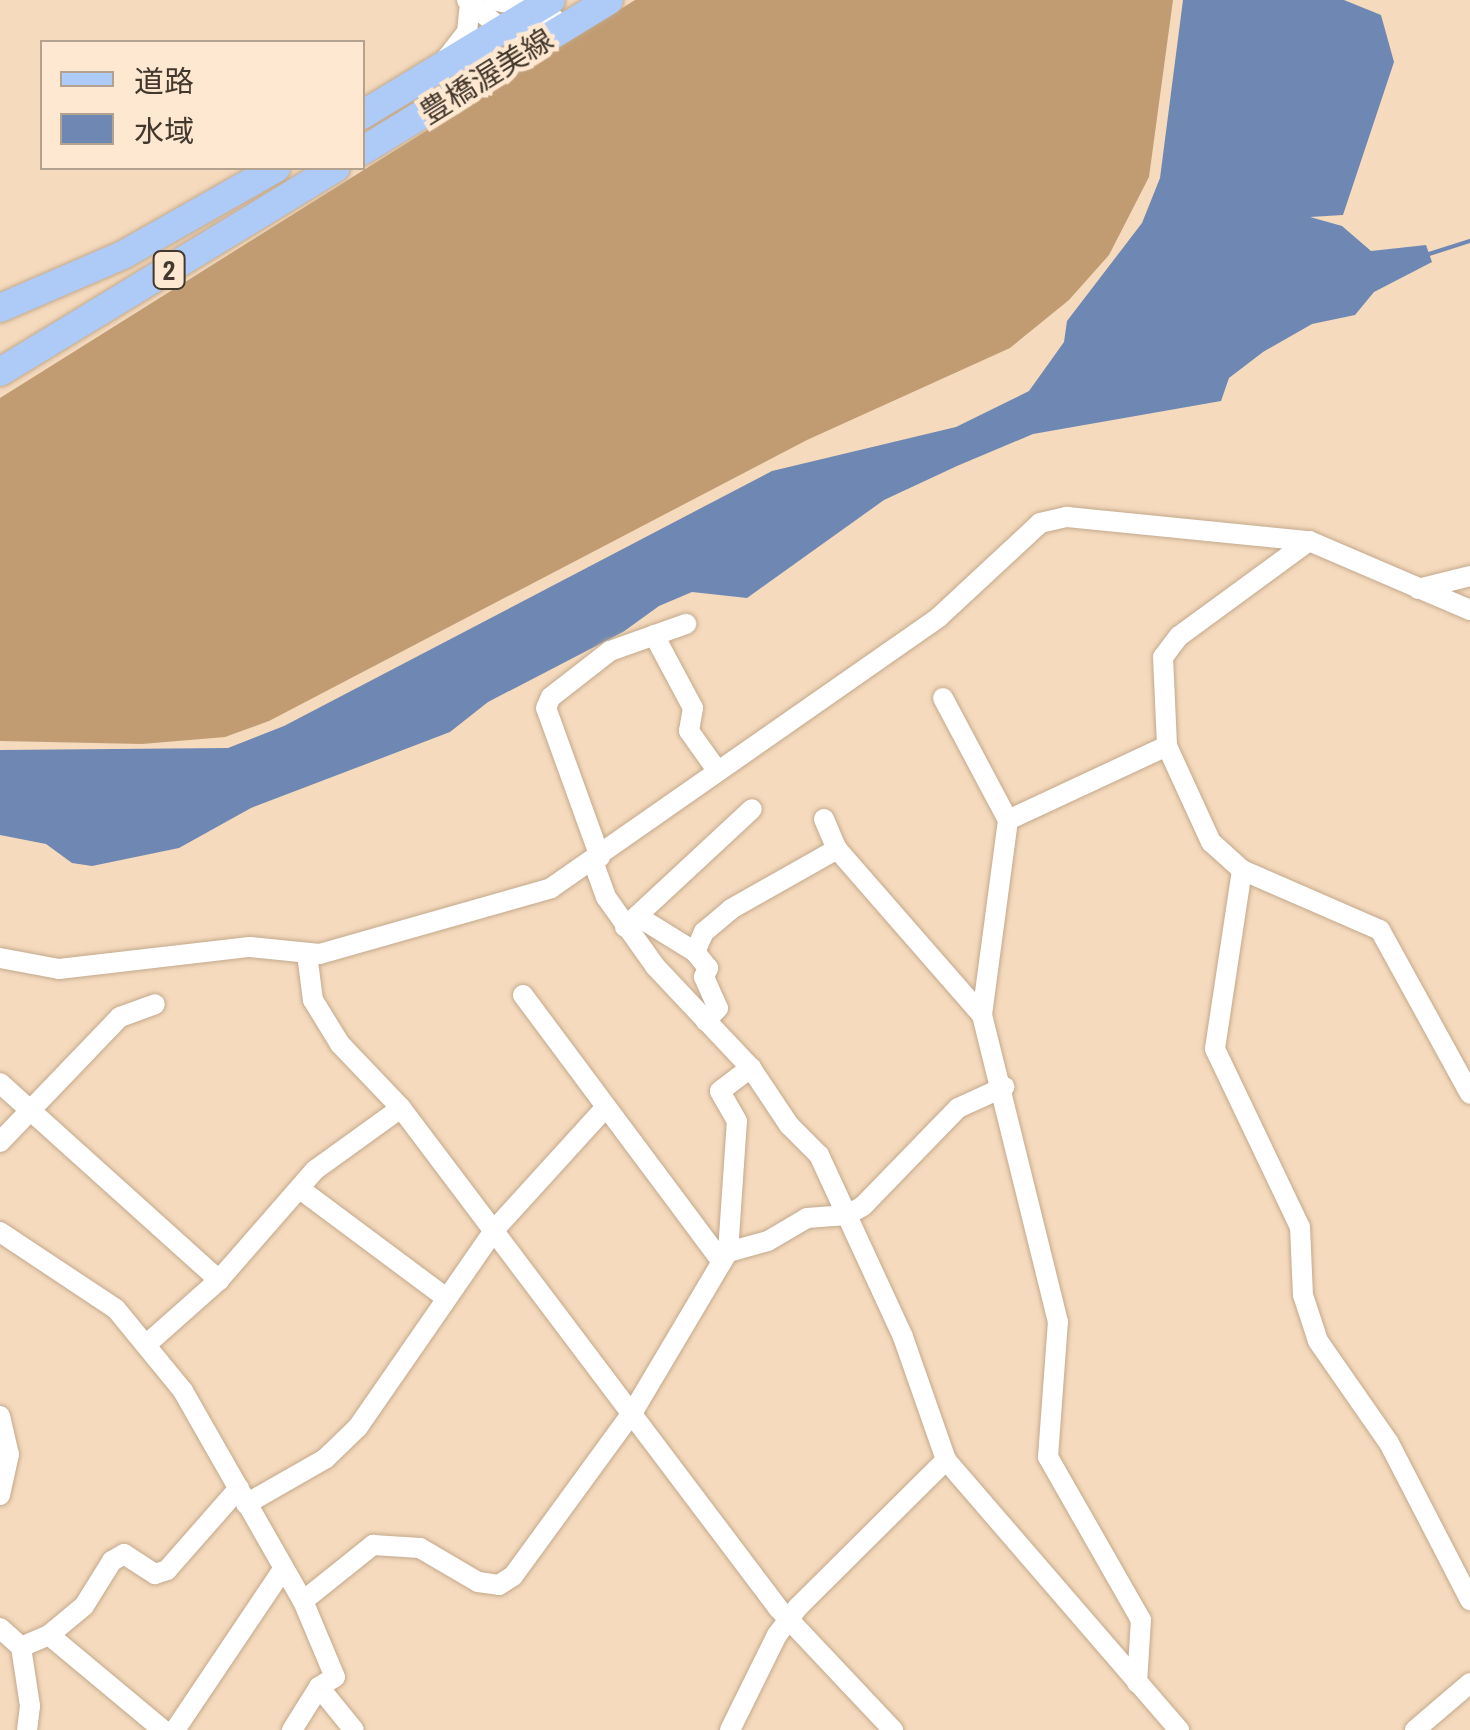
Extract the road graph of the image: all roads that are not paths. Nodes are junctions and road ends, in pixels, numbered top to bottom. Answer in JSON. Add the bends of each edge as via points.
{"nodes":[{"id":1,"x":494,"y":0,"type":"edge"},
{"id":2,"x":586,"y":0,"type":"edge"},
{"id":3,"x":609,"y":0,"type":"edge"},
{"id":4,"x":473,"y":1,"type":"edge"},
{"id":5,"x":545,"y":4,"type":"edge"},
{"id":6,"x":501,"y":30,"type":"junction"},
{"id":7,"x":438,"y":70,"type":"junction"},
{"id":8,"x":494,"y":70,"type":"junction"},
{"id":9,"x":365,"y":113,"type":"edge"},
{"id":10,"x":365,"y":150,"type":"edge"},
{"id":11,"x":272,"y":170,"type":"edge"},
{"id":12,"x":333,"y":170,"type":"edge"},
{"id":13,"x":0,"y":308,"type":"edge"},
{"id":14,"x":0,"y":372,"type":"edge"},
{"id":15,"x":1309,"y":541,"type":"junction"},
{"id":16,"x":1470,"y":576,"type":"edge"},
{"id":17,"x":1418,"y":589,"type":"junction"},
{"id":18,"x":1470,"y":610,"type":"edge"},
{"id":19,"x":686,"y":624,"type":"dead end"},
{"id":20,"x":654,"y":635,"type":"junction"},
{"id":21,"x":943,"y":698,"type":"dead end"},
{"id":22,"x":1166,"y":746,"type":"junction"},
{"id":23,"x":716,"y":769,"type":"junction"},
{"id":24,"x":752,"y":809,"type":"dead end"},
{"id":25,"x":824,"y":818,"type":"dead end"},
{"id":26,"x":1008,"y":820,"type":"junction"},
{"id":27,"x":837,"y":849,"type":"junction"},
{"id":28,"x":596,"y":859,"type":"junction"},
{"id":29,"x":1242,"y":870,"type":"junction"},
{"id":30,"x":631,"y":922,"type":"junction"},
{"id":31,"x":695,"y":952,"type":"junction"},
{"id":32,"x":307,"y":954,"type":"junction"},
{"id":33,"x":0,"y":958,"type":"edge"},
{"id":34,"x":524,"y":995,"type":"dead end"},
{"id":35,"x":155,"y":1004,"type":"dead end"},
{"id":36,"x":982,"y":1015,"type":"junction"},
{"id":37,"x":706,"y":1021,"type":"junction"},
{"id":38,"x":750,"y":1068,"type":"junction"},
{"id":39,"x":0,"y":1082,"type":"edge"},
{"id":40,"x":1004,"y":1087,"type":"junction"},
{"id":41,"x":1470,"y":1094,"type":"edge"},
{"id":42,"x":401,"y":1108,"type":"junction"},
{"id":43,"x":605,"y":1108,"type":"junction"},
{"id":44,"x":31,"y":1110,"type":"junction"},
{"id":45,"x":0,"y":1142,"type":"edge"},
{"id":46,"x":300,"y":1189,"type":"junction"},
{"id":47,"x":847,"y":1215,"type":"junction"},
{"id":48,"x":495,"y":1229,"type":"junction"},
{"id":49,"x":0,"y":1232,"type":"edge"},
{"id":50,"x":724,"y":1256,"type":"junction"},
{"id":51,"x":219,"y":1280,"type":"junction"},
{"id":52,"x":446,"y":1298,"type":"junction"},
{"id":53,"x":147,"y":1344,"type":"junction"},
{"id":54,"x":634,"y":1410,"type":"junction"},
{"id":55,"x":0,"y":1416,"type":"edge"},
{"id":56,"x":946,"y":1460,"type":"junction"},
{"id":57,"x":0,"y":1495,"type":"edge"},
{"id":58,"x":243,"y":1496,"type":"junction"},
{"id":59,"x":282,"y":1571,"type":"junction"},
{"id":60,"x":1470,"y":1600,"type":"edge"},
{"id":61,"x":304,"y":1601,"type":"junction"},
{"id":62,"x":788,"y":1620,"type":"junction"},
{"id":63,"x":0,"y":1628,"type":"edge"},
{"id":64,"x":48,"y":1635,"type":"junction"},
{"id":65,"x":21,"y":1647,"type":"junction"},
{"id":66,"x":1137,"y":1683,"type":"junction"},
{"id":67,"x":1470,"y":1683,"type":"edge"},
{"id":68,"x":319,"y":1686,"type":"junction"},
{"id":69,"x":27,"y":1730,"type":"edge"},
{"id":70,"x":163,"y":1730,"type":"edge"},
{"id":71,"x":175,"y":1730,"type":"edge"},
{"id":72,"x":292,"y":1730,"type":"edge"},
{"id":73,"x":354,"y":1730,"type":"edge"},
{"id":74,"x":730,"y":1730,"type":"edge"},
{"id":75,"x":893,"y":1730,"type":"edge"},
{"id":76,"x":1179,"y":1730,"type":"edge"},
{"id":77,"x":1416,"y":1730,"type":"edge"}],
"edges":[{"from":1,"to":5,"type":"street","via":[[524,10]]},
{"from":2,"to":6,"type":"street","via":[[525,34]]},
{"from":3,"to":8,"type":"main road","name":"豊橋渥美線"},
{"from":4,"to":6,"type":"street"},
{"from":4,"to":7,"type":"street","via":[[467,32]]},
{"from":5,"to":6,"type":"main road","name":"豊橋渥美線"},
{"from":6,"to":7,"type":"main road","name":"豊橋渥美線"},
{"from":6,"to":8,"type":"street","via":[[503,53]]},
{"from":7,"to":9,"type":"main road","name":"豊橋渥美線"},
{"from":8,"to":10,"type":"main road","name":"豊橋渥美線"},
{"from":11,"to":13,"type":"main road","number":"2","via":[[122,255]]},
{"from":12,"to":14,"type":"main road","number":"2"},
{"from":15,"to":17,"type":"street"},
{"from":15,"to":22,"type":"street","via":[[1179,636],[1163,657]]},
{"from":15,"to":23,"type":"street","via":[[1067,517],[1040,523],[938,616]]},
{"from":16,"to":17,"type":"street"},
{"from":17,"to":18,"type":"street"},
{"from":19,"to":20,"type":"street"},
{"from":20,"to":23,"type":"street","via":[[693,708],[688,732]]},
{"from":20,"to":28,"type":"street","via":[[610,651],[546,708]]},
{"from":21,"to":26,"type":"street"},
{"from":22,"to":26,"type":"street"},
{"from":22,"to":29,"type":"street","via":[[1210,842]]},
{"from":23,"to":28,"type":"street"},
{"from":24,"to":30,"type":"street"},
{"from":25,"to":27,"type":"street"},
{"from":26,"to":36,"type":"street"},
{"from":27,"to":31,"type":"street","via":[[731,909],[704,932]]},
{"from":27,"to":36,"type":"street"},
{"from":28,"to":30,"type":"street"},
{"from":28,"to":32,"type":"street","via":[[551,888]]},
{"from":29,"to":41,"type":"street","via":[[1380,930]]},
{"from":29,"to":60,"type":"street","via":[[1215,1049],[1300,1227],[1304,1295],[1318,1342],[1390,1444]]},
{"from":30,"to":31,"type":"street"},
{"from":30,"to":37,"type":"street"},
{"from":31,"to":37,"type":"street","via":[[708,968],[704,977],[718,1008]]},
{"from":32,"to":33,"type":"street","via":[[250,948],[59,969]]},
{"from":32,"to":42,"type":"street","via":[[313,1000],[324,1020]]},
{"from":34,"to":43,"type":"street"},
{"from":35,"to":44,"type":"street","via":[[120,1018]]},
{"from":36,"to":40,"type":"street"},
{"from":37,"to":38,"type":"street"},
{"from":38,"to":47,"type":"street","via":[[819,1155]]},
{"from":38,"to":50,"type":"street","via":[[720,1092],[737,1121]]},
{"from":39,"to":44,"type":"street"},
{"from":40,"to":47,"type":"street","via":[[958,1108]]},
{"from":40,"to":66,"type":"street","via":[[1058,1322],[1048,1457],[1141,1620]]},
{"from":42,"to":46,"type":"street"},
{"from":42,"to":48,"type":"street"},
{"from":43,"to":48,"type":"street"},
{"from":43,"to":50,"type":"street"},
{"from":44,"to":45,"type":"street"},
{"from":44,"to":51,"type":"street"},
{"from":46,"to":51,"type":"street"},
{"from":46,"to":52,"type":"street"},
{"from":47,"to":50,"type":"street","via":[[807,1218]]},
{"from":47,"to":56,"type":"street","via":[[903,1337]]},
{"from":48,"to":52,"type":"street"},
{"from":48,"to":54,"type":"street"},
{"from":49,"to":53,"type":"street","via":[[116,1309]]},
{"from":50,"to":54,"type":"street"},
{"from":51,"to":53,"type":"street"},
{"from":52,"to":58,"type":"street","via":[[358,1427],[324,1459]]},
{"from":53,"to":58,"type":"street"},
{"from":54,"to":61,"type":"street","via":[[513,1576],[499,1585],[478,1582],[420,1548],[373,1545]]},
{"from":54,"to":62,"type":"street"},
{"from":55,"to":57,"type":"street","via":[[9,1454]]},
{"from":56,"to":62,"type":"street"},
{"from":56,"to":66,"type":"street"},
{"from":58,"to":59,"type":"street"},
{"from":58,"to":64,"type":"street","via":[[168,1570],[155,1574],[124,1554],[112,1561],[84,1606]]},
{"from":59,"to":61,"type":"street"},
{"from":59,"to":71,"type":"street"},
{"from":61,"to":68,"type":"street","via":[[335,1676]]},
{"from":62,"to":74,"type":"street"},
{"from":62,"to":75,"type":"street"},
{"from":63,"to":65,"type":"street"},
{"from":64,"to":65,"type":"street"},
{"from":64,"to":70,"type":"street"},
{"from":65,"to":69,"type":"street"},
{"from":66,"to":76,"type":"street"},
{"from":67,"to":77,"type":"street"},
{"from":68,"to":72,"type":"street"},
{"from":68,"to":73,"type":"street"}]}
